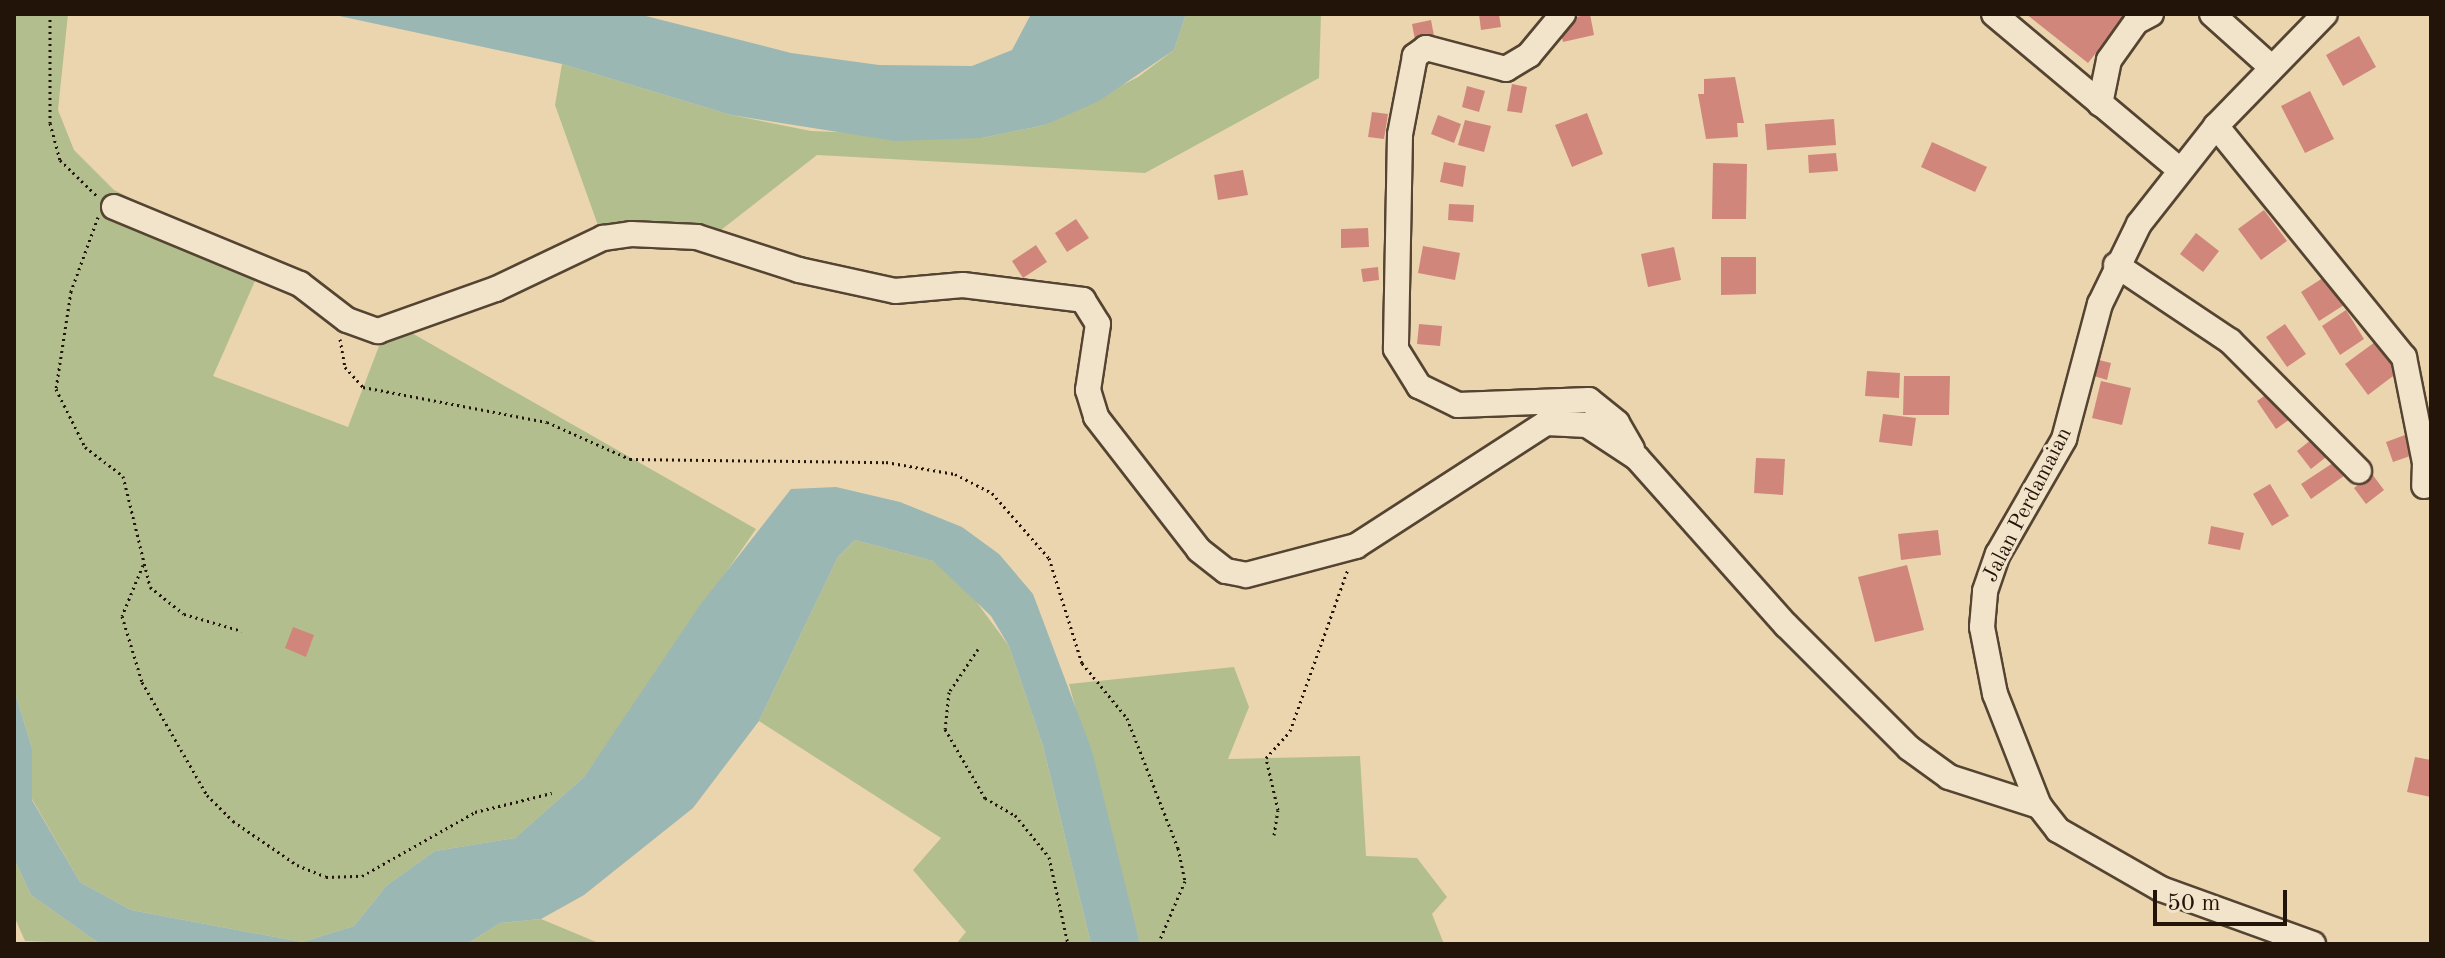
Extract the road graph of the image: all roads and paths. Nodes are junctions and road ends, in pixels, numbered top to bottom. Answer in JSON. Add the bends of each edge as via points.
{"nodes":[{"id":1,"x":50,"y":14,"type":"edge"},
{"id":2,"x":1563,"y":14,"type":"edge"},
{"id":3,"x":1994,"y":14,"type":"edge"},
{"id":4,"x":2151,"y":14,"type":"edge"},
{"id":5,"x":2212,"y":14,"type":"edge"},
{"id":6,"x":2325,"y":14,"type":"edge"},
{"id":7,"x":2270,"y":66,"type":"junction"},
{"id":8,"x":2100,"y":104,"type":"junction"},
{"id":9,"x":2216,"y":126,"type":"junction"},
{"id":10,"x":2179,"y":169,"type":"junction"},
{"id":11,"x":114,"y":207,"type":"junction"},
{"id":12,"x":2116,"y":265,"type":"junction"},
{"id":13,"x":334,"y":311,"type":"junction"},
{"id":14,"x":1637,"y":458,"type":"junction"},
{"id":15,"x":2359,"y":471,"type":"dead end"},
{"id":16,"x":2424,"y":486,"type":"dead end"},
{"id":17,"x":1356,"y":546,"type":"junction"},
{"id":18,"x":143,"y":565,"type":"junction"},
{"id":19,"x":242,"y":631,"type":"dead end"},
{"id":20,"x":978,"y":649,"type":"dead end"},
{"id":21,"x":552,"y":793,"type":"dead end"},
{"id":22,"x":2039,"y":806,"type":"junction"},
{"id":23,"x":1274,"y":835,"type":"dead end"},
{"id":24,"x":1068,"y":944,"type":"edge"},
{"id":25,"x":1158,"y":944,"type":"edge"},
{"id":26,"x":2313,"y":944,"type":"edge"}],
"edges":[{"from":1,"to":11,"type":"path","via":[[47,83],[60,160],[79,185]]},
{"from":2,"to":14,"type":"street","via":[[1529,55],[1506,69],[1426,48],[1415,56],[1400,135],[1396,349],[1419,386],[1458,405],[1589,400],[1617,423]]},
{"from":3,"to":8,"type":"street"},
{"from":4,"to":8,"type":"street","via":[[2136,22],[2109,60]]},
{"from":5,"to":7,"type":"street"},
{"from":6,"to":7,"type":"street","name":"Jalan Perdamaian"},
{"from":7,"to":9,"type":"street","name":"Jalan Perdamaian"},
{"from":8,"to":10,"type":"street"},
{"from":9,"to":10,"type":"street","name":"Jalan Perdamaian"},
{"from":9,"to":16,"type":"street","via":[[2404,357],[2421,435]]},
{"from":10,"to":12,"type":"street","name":"Jalan Perdamaian"},
{"from":11,"to":13,"type":"street","via":[[300,284]]},
{"from":11,"to":18,"type":"path","via":[[94,219],[71,291],[56,389],[85,447],[123,476]]},
{"from":12,"to":15,"type":"street","via":[[2230,341]]},
{"from":12,"to":22,"type":"street","name":"Jalan Perdamaian","via":[[2064,439],[1998,554],[1985,591],[1984,660]]},
{"from":13,"to":17,"type":"street","via":[[364,328],[391,331],[603,238],[642,234],[697,237],[799,270],[895,291],[963,285],[1083,300],[1098,324],[1088,390],[1096,417],[1209,560],[1226,571],[1259,574]]},
{"from":13,"to":25,"type":"path","via":[[345,367],[363,387],[547,422],[630,459],[886,462],[955,474],[992,493],[1049,558],[1082,663],[1127,718],[1178,848],[1185,881]]},
{"from":14,"to":17,"type":"street","via":[[1587,425],[1546,423]]},
{"from":14,"to":22,"type":"street","via":[[1786,625],[1909,748],[1949,777]]},
{"from":17,"to":23,"type":"path","via":[[1290,731],[1266,758],[1278,810]]},
{"from":18,"to":19,"type":"path","via":[[150,587],[167,602]]},
{"from":18,"to":21,"type":"path","via":[[122,616],[142,682],[207,795],[233,821],[297,865],[326,877],[362,876],[475,812]]},
{"from":20,"to":24,"type":"path","via":[[949,692],[945,729],[985,798],[1015,815],[1049,857]]},
{"from":22,"to":26,"type":"street","name":"Jalan Perdamaian","via":[[2058,830],[2117,868],[2224,916]]}]}
